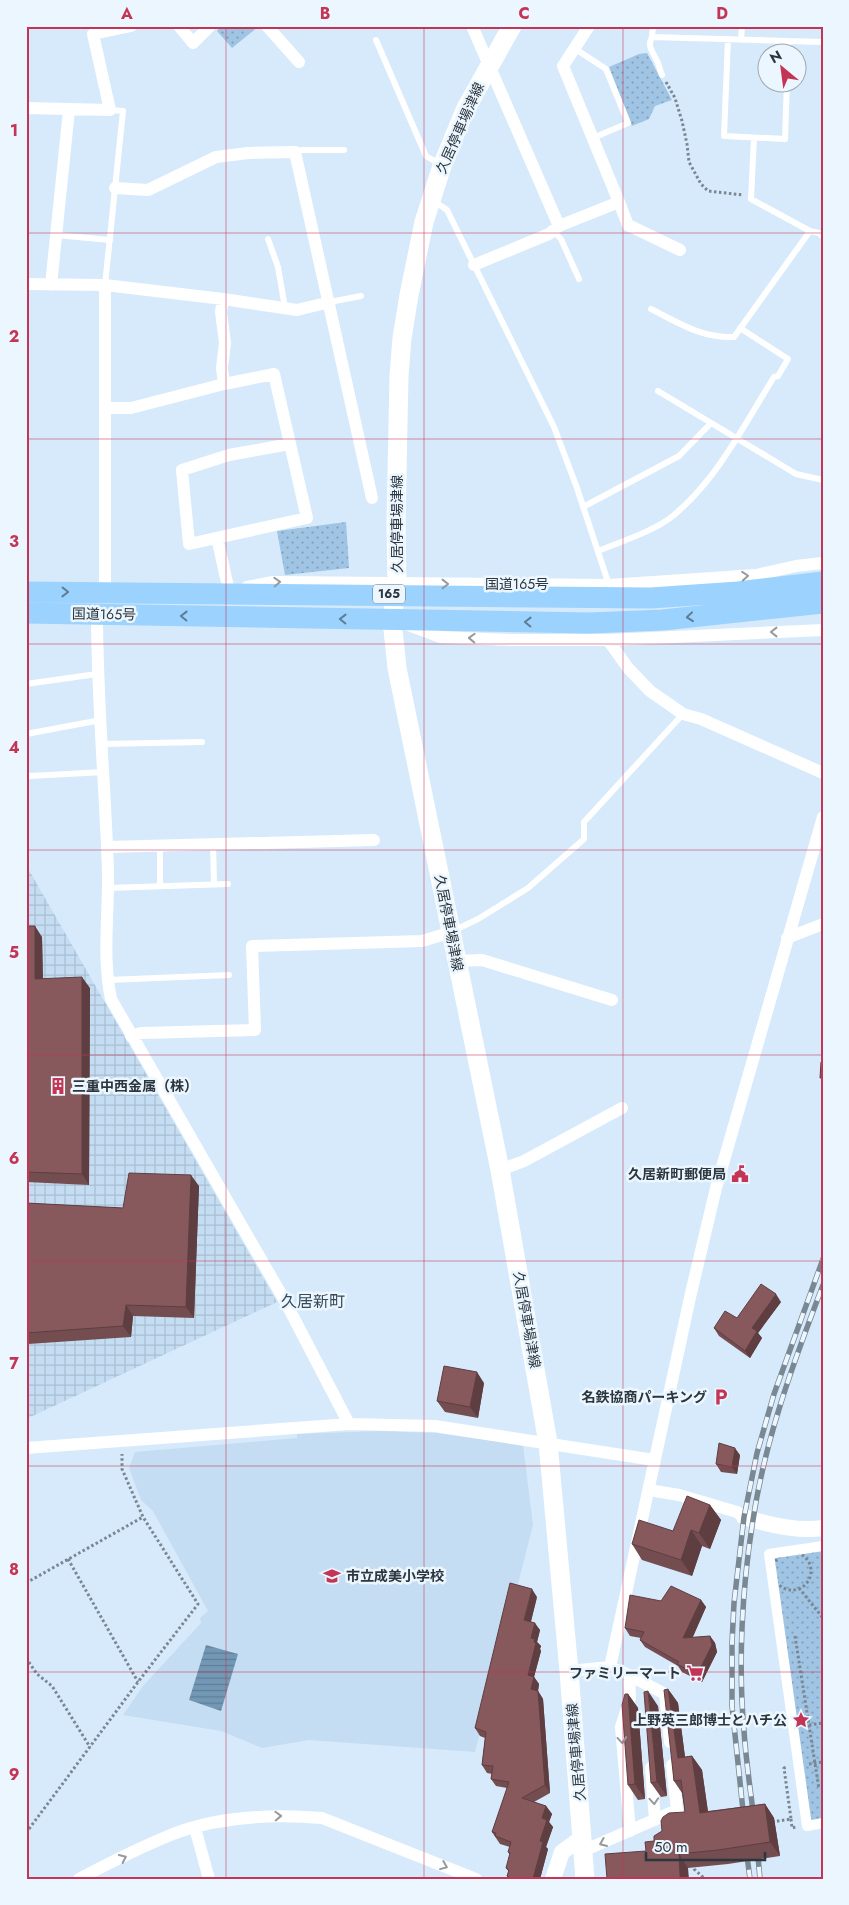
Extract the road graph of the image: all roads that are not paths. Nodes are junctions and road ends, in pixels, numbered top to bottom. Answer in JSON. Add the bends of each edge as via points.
{"nodes":[{"id":1,"x":131,"y":26,"type":"edge"},
{"id":2,"x":179,"y":26,"type":"edge"},
{"id":3,"x":210,"y":26,"type":"edge"},
{"id":4,"x":267,"y":26,"type":"edge"},
{"id":5,"x":472,"y":26,"type":"edge"},
{"id":6,"x":512,"y":26,"type":"edge"},
{"id":7,"x":589,"y":26,"type":"edge"},
{"id":8,"x":653,"y":26,"type":"edge"},
{"id":9,"x":742,"y":26,"type":"edge"},
{"id":10,"x":114,"y":28,"type":"edge"},
{"id":11,"x":652,"y":37,"type":"junction"},
{"id":12,"x":728,"y":39,"type":"junction"},
{"id":13,"x":741,"y":39,"type":"junction"},
{"id":14,"x":376,"y":40,"type":"dead end"},
{"id":15,"x":788,"y":41,"type":"joint"},
{"id":16,"x":823,"y":42,"type":"edge"},
{"id":17,"x":574,"y":48,"type":"junction"},
{"id":18,"x":299,"y":62,"type":"dead end"},
{"id":19,"x":489,"y":65,"type":"junction"},
{"id":20,"x":662,"y":75,"type":"road end"},
{"id":21,"x":787,"y":92,"type":"edge"},
{"id":22,"x":26,"y":108,"type":"edge"},
{"id":23,"x":69,"y":110,"type":"junction"},
{"id":24,"x":110,"y":110,"type":"junction"},
{"id":25,"x":593,"y":138,"type":"junction"},
{"id":26,"x":754,"y":138,"type":"junction"},
{"id":27,"x":344,"y":150,"type":"dead end"},
{"id":28,"x":295,"y":152,"type":"junction"},
{"id":29,"x":442,"y":166,"type":"junction"},
{"id":30,"x":115,"y":188,"type":"junction"},
{"id":31,"x":430,"y":199,"type":"junction"},
{"id":32,"x":619,"y":202,"type":"junction"},
{"id":33,"x":556,"y":229,"type":"junction"},
{"id":34,"x":810,"y":231,"type":"junction"},
{"id":35,"x":56,"y":235,"type":"junction"},
{"id":36,"x":823,"y":237,"type":"edge"},
{"id":37,"x":268,"y":239,"type":"dead end"},
{"id":38,"x":110,"y":240,"type":"junction"},
{"id":39,"x":680,"y":250,"type":"dead end"},
{"id":40,"x":474,"y":265,"type":"junction"},
{"id":41,"x":579,"y":279,"type":"dead end"},
{"id":42,"x":26,"y":284,"type":"edge"},
{"id":43,"x":51,"y":285,"type":"junction"},
{"id":44,"x":105,"y":285,"type":"junction"},
{"id":45,"x":361,"y":296,"type":"dead end"},
{"id":46,"x":223,"y":299,"type":"junction"},
{"id":47,"x":330,"y":302,"type":"junction"},
{"id":48,"x":285,"y":308,"type":"junction"},
{"id":49,"x":651,"y":309,"type":"dead end"},
{"id":50,"x":740,"y":328,"type":"junction"},
{"id":51,"x":224,"y":384,"type":"junction"},
{"id":52,"x":658,"y":391,"type":"dead end"},
{"id":53,"x":105,"y":408,"type":"junction"},
{"id":54,"x":712,"y":423,"type":"junction"},
{"id":55,"x":736,"y":438,"type":"junction"},
{"id":56,"x":290,"y":444,"type":"junction"},
{"id":57,"x":823,"y":480,"type":"edge"},
{"id":58,"x":372,"y":498,"type":"dead end"},
{"id":59,"x":584,"y":507,"type":"junction"},
{"id":60,"x":217,"y":538,"type":"junction"},
{"id":61,"x":598,"y":551,"type":"junction"},
{"id":62,"x":823,"y":563,"type":"edge"},
{"id":63,"x":823,"y":582,"type":"edge"},
{"id":64,"x":609,"y":585,"type":"junction"},
{"id":65,"x":396,"y":589,"type":"junction"},
{"id":66,"x":26,"y":592,"type":"edge"},
{"id":67,"x":105,"y":593,"type":"junction"},
{"id":68,"x":220,"y":593,"type":"junction"},
{"id":69,"x":739,"y":602,"type":"junction"},
{"id":70,"x":823,"y":603,"type":"edge"},
{"id":71,"x":26,"y":613,"type":"edge"},
{"id":72,"x":97,"y":614,"type":"junction"},
{"id":73,"x":392,"y":620,"type":"junction"},
{"id":74,"x":823,"y":630,"type":"edge"},
{"id":75,"x":608,"y":640,"type":"junction"},
{"id":76,"x":97,"y":674,"type":"junction"},
{"id":77,"x":26,"y":684,"type":"edge"},
{"id":78,"x":683,"y":714,"type":"junction"},
{"id":79,"x":101,"y":720,"type":"junction"},
{"id":80,"x":26,"y":734,"type":"edge"},
{"id":81,"x":202,"y":742,"type":"dead end"},
{"id":82,"x":102,"y":744,"type":"junction"},
{"id":83,"x":104,"y":772,"type":"junction"},
{"id":84,"x":26,"y":774,"type":"edge"},
{"id":85,"x":823,"y":774,"type":"edge"},
{"id":86,"x":823,"y":817,"type":"edge"},
{"id":87,"x":374,"y":840,"type":"dead end"},
{"id":88,"x":213,"y":844,"type":"junction"},
{"id":89,"x":160,"y":845,"type":"junction"},
{"id":90,"x":107,"y":847,"type":"junction"},
{"id":91,"x":214,"y":884,"type":"junction"},
{"id":92,"x":228,"y":884,"type":"dead end"},
{"id":93,"x":160,"y":886,"type":"junction"},
{"id":94,"x":108,"y":888,"type":"junction"},
{"id":95,"x":823,"y":924,"type":"edge"},
{"id":96,"x":452,"y":932,"type":"junction"},
{"id":97,"x":787,"y":938,"type":"junction"},
{"id":98,"x":456,"y":960,"type":"junction"},
{"id":99,"x":229,"y":975,"type":"dead end"},
{"id":100,"x":107,"y":980,"type":"junction"},
{"id":101,"x":612,"y":1000,"type":"dead end"},
{"id":102,"x":131,"y":1036,"type":"junction"},
{"id":103,"x":622,"y":1108,"type":"dead end"},
{"id":104,"x":500,"y":1170,"type":"junction"},
{"id":105,"x":349,"y":1424,"type":"junction"},
{"id":106,"x":548,"y":1443,"type":"junction"},
{"id":107,"x":26,"y":1448,"type":"edge"},
{"id":108,"x":654,"y":1460,"type":"junction"},
{"id":109,"x":649,"y":1490,"type":"junction"},
{"id":110,"x":744,"y":1517,"type":"joint"},
{"id":111,"x":823,"y":1528,"type":"edge"},
{"id":112,"x":823,"y":1546,"type":"edge"},
{"id":113,"x":610,"y":1667,"type":"junction"},
{"id":114,"x":569,"y":1671,"type":"junction"},
{"id":115,"x":629,"y":1675,"type":"junction"},
{"id":116,"x":644,"y":1683,"type":"junction"},
{"id":117,"x":646,"y":1702,"type":"edge"},
{"id":118,"x":650,"y":1752,"type":"edge"},
{"id":119,"x":655,"y":1820,"type":"junction"},
{"id":120,"x":823,"y":1823,"type":"edge"},
{"id":121,"x":195,"y":1828,"type":"junction"},
{"id":122,"x":630,"y":1831,"type":"junction"},
{"id":123,"x":583,"y":1844,"type":"junction"},
{"id":124,"x":79,"y":1879,"type":"edge"},
{"id":125,"x":209,"y":1879,"type":"edge"},
{"id":126,"x":476,"y":1879,"type":"edge"},
{"id":127,"x":553,"y":1879,"type":"edge"},
{"id":128,"x":585,"y":1879,"type":"edge"}],
"edges":[{"from":1,"to":10,"type":"street"},
{"from":2,"to":3,"type":"street","via":[[193,43]]},
{"from":4,"to":18,"type":"street"},
{"from":5,"to":19,"type":"street"},
{"from":6,"to":19,"type":"main road","name":"久居停車場津線"},
{"from":7,"to":17,"type":"street"},
{"from":8,"to":11,"type":"lane"},
{"from":9,"to":13,"type":"lane"},
{"from":10,"to":24,"type":"street","via":[[93,34]]},
{"from":11,"to":12,"type":"lane"},
{"from":11,"to":20,"type":"lane","via":[[649,47]]},
{"from":12,"to":13,"type":"lane"},
{"from":12,"to":26,"type":"lane","via":[[724,136]]},
{"from":13,"to":15,"type":"lane"},
{"from":14,"to":29,"type":"lane","via":[[426,156]]},
{"from":15,"to":16,"type":"lane"},
{"from":17,"to":25,"type":"street","via":[[563,66]]},
{"from":17,"to":25,"type":"lane","via":[[606,69],[628,123]]},
{"from":19,"to":29,"type":"main road","name":"久居停車場津線","via":[[465,110]]},
{"from":19,"to":33,"type":"street"},
{"from":21,"to":26,"type":"lane","via":[[785,139]]},
{"from":22,"to":23,"type":"street"},
{"from":23,"to":24,"type":"street"},
{"from":23,"to":35,"type":"street"},
{"from":24,"to":30,"type":"lane","via":[[123,111]]},
{"from":25,"to":32,"type":"street"},
{"from":26,"to":34,"type":"lane","via":[[751,199]]},
{"from":27,"to":28,"type":"lane"},
{"from":28,"to":30,"type":"street","via":[[216,157],[148,190]]},
{"from":28,"to":47,"type":"street"},
{"from":29,"to":31,"type":"main road","name":"久居停車場津線"},
{"from":30,"to":38,"type":"lane"},
{"from":31,"to":40,"type":"lane","via":[[447,210]]},
{"from":31,"to":65,"type":"main road","name":"久居停車場津線","via":[[401,348]]},
{"from":32,"to":33,"type":"street"},
{"from":32,"to":39,"type":"street","via":[[628,225]]},
{"from":33,"to":40,"type":"street"},
{"from":33,"to":41,"type":"lane"},
{"from":34,"to":36,"type":"lane"},
{"from":34,"to":50,"type":"lane"},
{"from":35,"to":38,"type":"lane"},
{"from":35,"to":43,"type":"street"},
{"from":37,"to":48,"type":"lane","via":[[278,267]]},
{"from":38,"to":44,"type":"lane"},
{"from":40,"to":59,"type":"lane","via":[[554,426]]},
{"from":42,"to":43,"type":"street"},
{"from":43,"to":44,"type":"street"},
{"from":44,"to":46,"type":"street"},
{"from":44,"to":53,"type":"street"},
{"from":45,"to":47,"type":"lane"},
{"from":46,"to":48,"type":"street"},
{"from":46,"to":51,"type":"street"},
{"from":47,"to":48,"type":"street","via":[[297,310]]},
{"from":47,"to":58,"type":"street"},
{"from":49,"to":50,"type":"lane","via":[[711,336],[734,337]]},
{"from":50,"to":55,"type":"lane","via":[[788,359]]},
{"from":51,"to":53,"type":"street","via":[[132,408]]},
{"from":51,"to":56,"type":"street","via":[[274,374]]},
{"from":52,"to":54,"type":"lane"},
{"from":53,"to":67,"type":"street"},
{"from":54,"to":55,"type":"lane"},
{"from":54,"to":59,"type":"lane","via":[[679,456]]},
{"from":55,"to":57,"type":"lane","via":[[796,474]]},
{"from":55,"to":61,"type":"lane","via":[[714,474],[674,516]]},
{"from":56,"to":60,"type":"street","via":[[307,518]]},
{"from":56,"to":60,"type":"street","via":[[229,456],[182,470],[189,544]]},
{"from":59,"to":61,"type":"lane"},
{"from":60,"to":68,"type":"street"},
{"from":61,"to":64,"type":"lane"},
{"from":64,"to":62,"type":"street","name":"国道165号","number":"165","one_way":true,"via":[[756,575]]},
{"from":63,"to":69,"type":"highway","name":"国道165号","number":"165"},
{"from":65,"to":64,"type":"street","name":"国道165号","number":"165","one_way":true},
{"from":68,"to":65,"type":"highway","name":"国道165号","number":"165","one_way":true},
{"from":65,"to":69,"type":"highway","name":"国道165号","number":"165"},
{"from":65,"to":73,"type":"main road","name":"久居停車場津線"},
{"from":66,"to":67,"type":"highway","name":"国道165号","number":"165","one_way":true},
{"from":67,"to":68,"type":"highway","name":"国道165号","number":"165"},
{"from":69,"to":70,"type":"highway","name":"国道165号","number":"165"},
{"from":69,"to":73,"type":"highway","name":"国道165号","number":"165","one_way":true,"via":[[663,620],[589,623]]},
{"from":71,"to":72,"type":"highway","name":"国道165号","number":"165"},
{"from":73,"to":72,"type":"highway","name":"国道165号","number":"165","one_way":true},
{"from":72,"to":76,"type":"street"},
{"from":75,"to":73,"type":"street","name":"国道165号","number":"165","one_way":true,"via":[[440,637]]},
{"from":73,"to":96,"type":"main road","name":"久居停車場津線","via":[[397,668]]},
{"from":74,"to":75,"type":"street","name":"国道165号","number":"165","one_way":true},
{"from":75,"to":78,"type":"street","via":[[640,682]]},
{"from":76,"to":77,"type":"lane"},
{"from":76,"to":79,"type":"street"},
{"from":78,"to":85,"type":"street"},
{"from":78,"to":96,"type":"lane","via":[[584,822],[584,839],[528,888]]},
{"from":79,"to":80,"type":"lane"},
{"from":79,"to":82,"type":"street"},
{"from":81,"to":82,"type":"lane"},
{"from":82,"to":83,"type":"street"},
{"from":83,"to":84,"type":"lane"},
{"from":83,"to":90,"type":"street"},
{"from":86,"to":97,"type":"street"},
{"from":87,"to":88,"type":"street"},
{"from":88,"to":89,"type":"street"},
{"from":88,"to":91,"type":"lane"},
{"from":89,"to":90,"type":"street"},
{"from":89,"to":93,"type":"lane"},
{"from":90,"to":94,"type":"street"},
{"from":91,"to":92,"type":"lane"},
{"from":91,"to":93,"type":"lane"},
{"from":93,"to":94,"type":"lane"},
{"from":94,"to":100,"type":"street"},
{"from":95,"to":97,"type":"street"},
{"from":96,"to":98,"type":"main road","name":"久居停車場津線"},
{"from":96,"to":102,"type":"street","via":[[422,941],[252,946],[255,1030],[141,1033]]},
{"from":97,"to":108,"type":"street","via":[[716,1188]]},
{"from":98,"to":101,"type":"street","via":[[482,960]]},
{"from":98,"to":104,"type":"main road","name":"久居停車場津線"},
{"from":99,"to":100,"type":"lane"},
{"from":100,"to":102,"type":"street","via":[[111,999]]},
{"from":102,"to":105,"type":"street","via":[[285,1301]]},
{"from":103,"to":104,"type":"street","via":[[524,1161]]},
{"from":104,"to":106,"type":"main road","name":"久居停車場津線"},
{"from":105,"to":106,"type":"street","via":[[434,1426]]},
{"from":105,"to":107,"type":"street"},
{"from":106,"to":108,"type":"street"},
{"from":106,"to":114,"type":"main road","name":"久居停車場津線"},
{"from":108,"to":109,"type":"street"},
{"from":109,"to":110,"type":"street","via":[[679,1495]]},
{"from":109,"to":113,"type":"street"},
{"from":110,"to":111,"type":"street","via":[[778,1526]]},
{"from":112,"to":120,"type":"street","via":[[770,1554],[807,1826]]},
{"from":113,"to":114,"type":"street"},
{"from":113,"to":115,"type":"street"},
{"from":114,"to":123,"type":"main road","name":"久居停車場津線"},
{"from":115,"to":116,"type":"street"},
{"from":115,"to":122,"type":"street","one_way":true,"via":[[630,1698],[621,1727]]},
{"from":116,"to":117,"type":"street"},
{"from":116,"to":119,"type":"street","via":[[665,1694],[677,1810]]},
{"from":118,"to":119,"type":"street","one_way":true},
{"from":119,"to":122,"type":"street"},
{"from":124,"to":121,"type":"street","one_way":true,"via":[[174,1834]]},
{"from":121,"to":125,"type":"street"},
{"from":121,"to":126,"type":"street","one_way":true,"via":[[235,1819],[322,1818]]},
{"from":122,"to":123,"type":"street","one_way":true},
{"from":123,"to":127,"type":"street","via":[[562,1852]]},
{"from":123,"to":128,"type":"main road","name":"久居停車場津線"}]}
